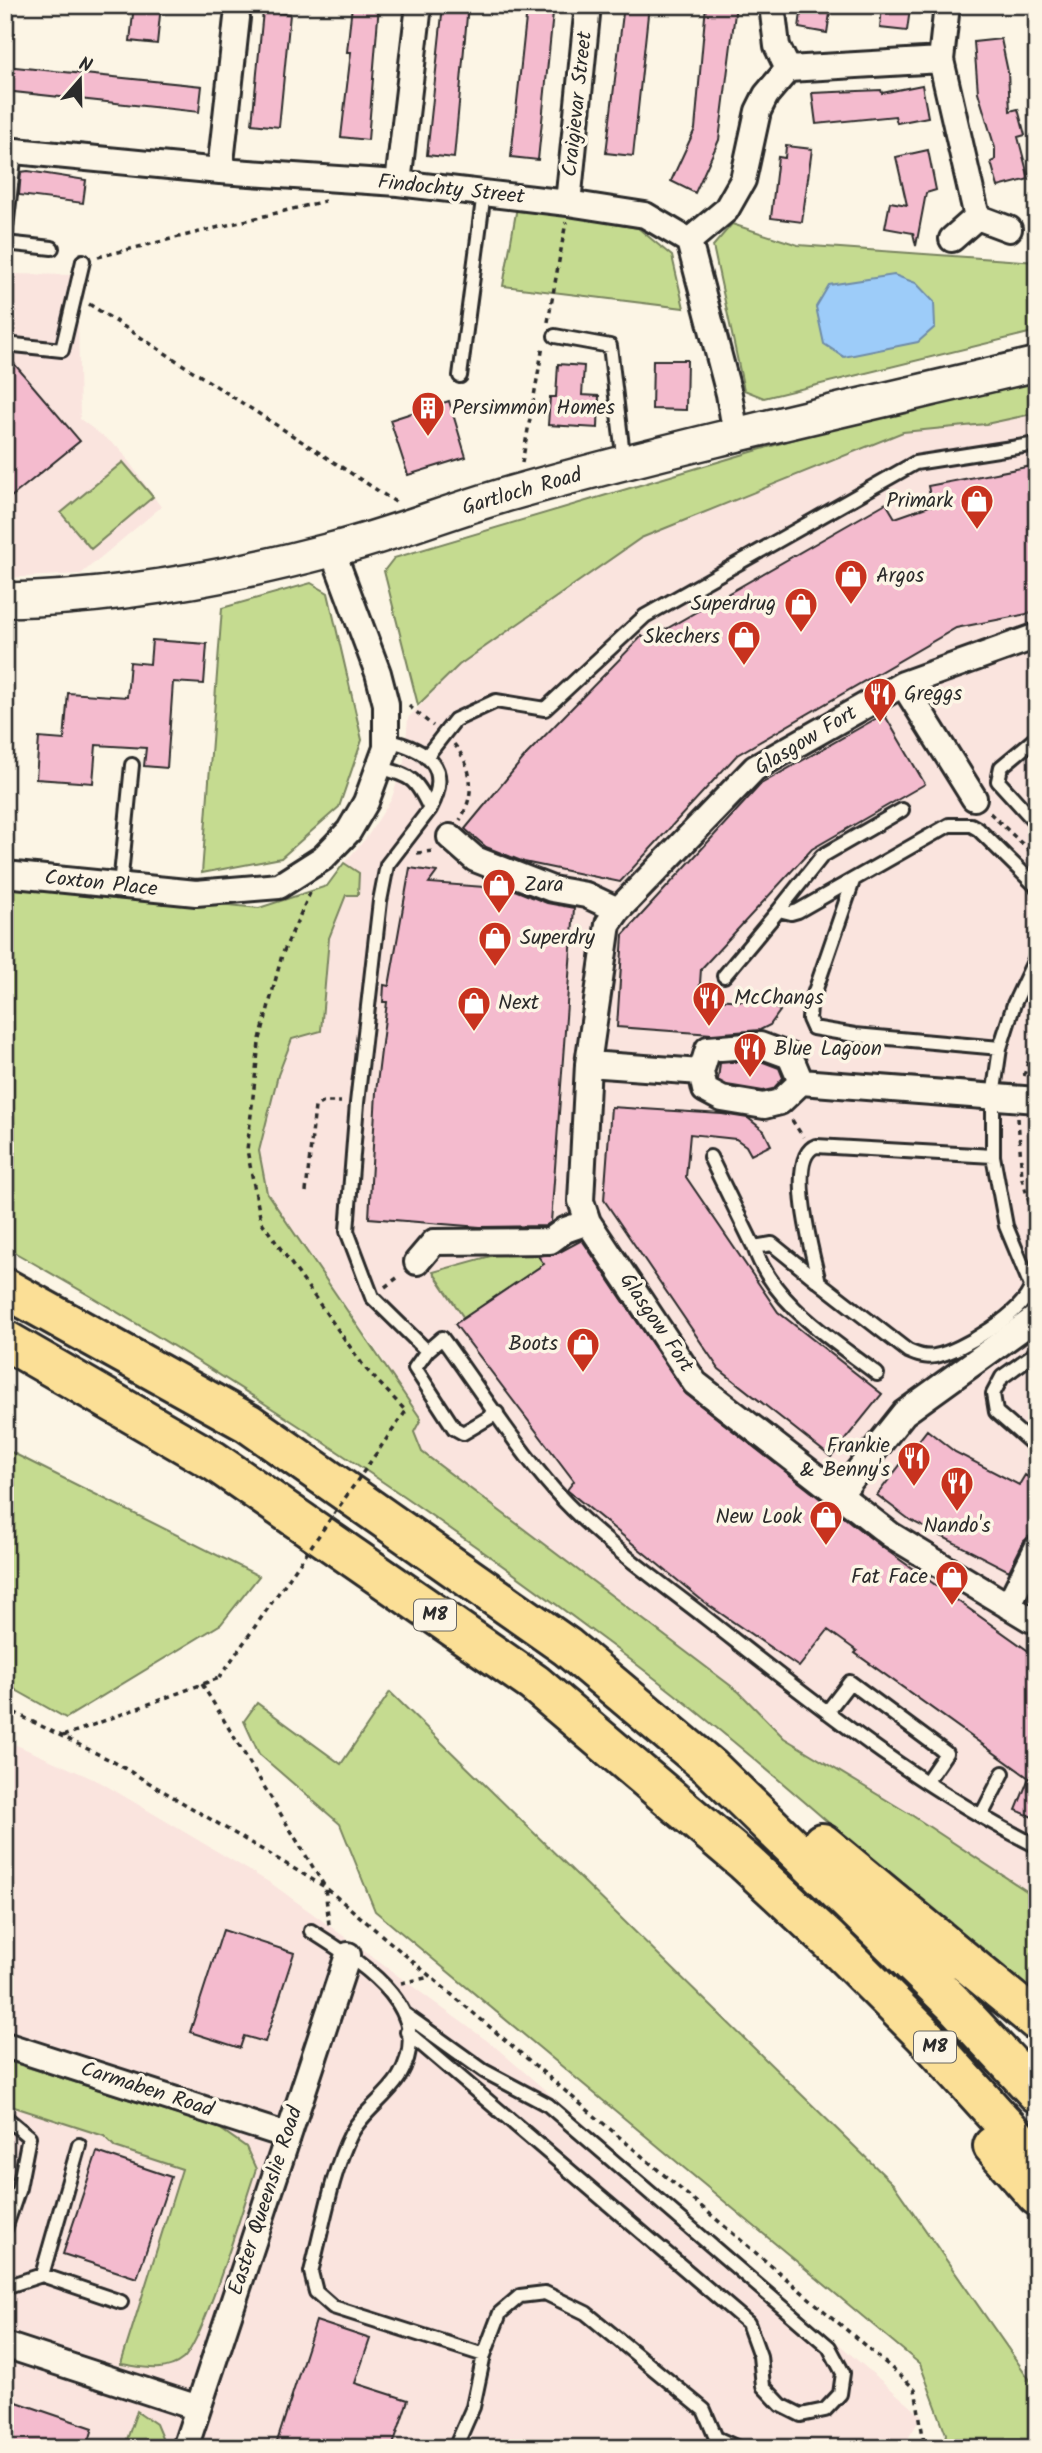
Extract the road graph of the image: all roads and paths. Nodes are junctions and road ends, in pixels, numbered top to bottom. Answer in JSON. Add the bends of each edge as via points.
{"nodes":[{"id":1,"x":419,"y":5,"type":"edge"},
{"id":2,"x":588,"y":5,"type":"edge"},
{"id":3,"x":772,"y":5,"type":"edge"},
{"id":4,"x":947,"y":5,"type":"edge"},
{"id":5,"x":237,"y":18,"type":"dead end"},
{"id":6,"x":941,"y":60,"type":"junction"},
{"id":7,"x":788,"y":69,"type":"junction"},
{"id":8,"x":10,"y":151,"type":"edge"},
{"id":9,"x":220,"y":171,"type":"junction"},
{"id":10,"x":398,"y":183,"type":"junction"},
{"id":11,"x":484,"y":192,"type":"junction"},
{"id":12,"x":333,"y":199,"type":"dead end"},
{"id":13,"x":568,"y":203,"type":"junction"},
{"id":14,"x":976,"y":217,"type":"junction"},
{"id":15,"x":1009,"y":229,"type":"dead end"},
{"id":16,"x":5,"y":237,"type":"edge"},
{"id":17,"x":951,"y":239,"type":"dead end"},
{"id":18,"x":689,"y":241,"type":"junction"},
{"id":19,"x":5,"y":243,"type":"edge"},
{"id":20,"x":52,"y":248,"type":"dead end"},
{"id":21,"x":83,"y":261,"type":"joint"},
{"id":22,"x":75,"y":295,"type":"junction"},
{"id":23,"x":555,"y":337,"type":"dead end"},
{"id":24,"x":5,"y":344,"type":"edge"},
{"id":25,"x":1037,"y":364,"type":"edge"},
{"id":26,"x":460,"y":376,"type":"dead end"},
{"id":27,"x":736,"y":435,"type":"junction"},
{"id":28,"x":1037,"y":444,"type":"edge"},
{"id":29,"x":624,"y":463,"type":"junction"},
{"id":30,"x":425,"y":521,"type":"junction"},
{"id":31,"x":332,"y":550,"type":"junction"},
{"id":32,"x":5,"y":600,"type":"edge"},
{"id":33,"x":1037,"y":636,"type":"edge"},
{"id":34,"x":903,"y":684,"type":"junction"},
{"id":35,"x":1037,"y":737,"type":"edge"},
{"id":36,"x":386,"y":740,"type":"junction"},
{"id":37,"x":426,"y":757,"type":"junction"},
{"id":38,"x":132,"y":765,"type":"dead end"},
{"id":39,"x":381,"y":768,"type":"junction"},
{"id":40,"x":974,"y":798,"type":"joint"},
{"id":41,"x":430,"y":809,"type":"junction"},
{"id":42,"x":902,"y":810,"type":"dead end"},
{"id":43,"x":1037,"y":824,"type":"edge"},
{"id":44,"x":450,"y":837,"type":"dead end"},
{"id":45,"x":323,"y":858,"type":"junction"},
{"id":46,"x":1037,"y":858,"type":"edge"},
{"id":47,"x":5,"y":874,"type":"edge"},
{"id":48,"x":853,"y":881,"type":"junction"},
{"id":49,"x":120,"y":886,"type":"junction"},
{"id":50,"x":1037,"y":887,"type":"edge"},
{"id":51,"x":618,"y":910,"type":"junction"},
{"id":52,"x":779,"y":910,"type":"junction"},
{"id":53,"x":1037,"y":955,"type":"edge"},
{"id":54,"x":724,"y":976,"type":"dead end"},
{"id":55,"x":1037,"y":1030,"type":"edge"},
{"id":56,"x":1000,"y":1048,"type":"junction"},
{"id":57,"x":589,"y":1064,"type":"junction"},
{"id":58,"x":701,"y":1072,"type":"junction"},
{"id":59,"x":801,"y":1082,"type":"junction"},
{"id":60,"x":993,"y":1097,"type":"junction"},
{"id":61,"x":1028,"y":1099,"type":"edge"},
{"id":62,"x":780,"y":1102,"type":"junction"},
{"id":63,"x":357,"y":1103,"type":"junction"},
{"id":64,"x":810,"y":1148,"type":"junction"},
{"id":65,"x":993,"y":1156,"type":"junction"},
{"id":66,"x":710,"y":1157,"type":"dead end"},
{"id":67,"x":306,"y":1192,"type":"dead end"},
{"id":68,"x":588,"y":1222,"type":"junction"},
{"id":69,"x":1037,"y":1229,"type":"edge"},
{"id":70,"x":754,"y":1247,"type":"junction"},
{"id":71,"x":417,"y":1262,"type":"joint"},
{"id":72,"x":819,"y":1282,"type":"junction"},
{"id":73,"x":5,"y":1288,"type":"edge"},
{"id":74,"x":372,"y":1297,"type":"junction"},
{"id":75,"x":1037,"y":1317,"type":"edge"},
{"id":76,"x":5,"y":1340,"type":"edge"},
{"id":77,"x":427,"y":1351,"type":"junction"},
{"id":78,"x":1037,"y":1352,"type":"edge"},
{"id":79,"x":877,"y":1374,"type":"dead end"},
{"id":80,"x":497,"y":1413,"type":"junction"},
{"id":81,"x":1037,"y":1448,"type":"edge"},
{"id":82,"x":839,"y":1495,"type":"junction"},
{"id":83,"x":1037,"y":1548,"type":"edge"},
{"id":84,"x":1008,"y":1606,"type":"junction"},
{"id":85,"x":1033,"y":1619,"type":"edge"},
{"id":86,"x":202,"y":1684,"type":"junction"},
{"id":87,"x":5,"y":1709,"type":"edge"},
{"id":88,"x":827,"y":1712,"type":"junction"},
{"id":89,"x":63,"y":1736,"type":"junction"},
{"id":90,"x":710,"y":1767,"type":"junction"},
{"id":91,"x":1003,"y":1773,"type":"dead end"},
{"id":92,"x":927,"y":1781,"type":"junction"},
{"id":93,"x":981,"y":1816,"type":"junction"},
{"id":94,"x":1037,"y":1846,"type":"edge"},
{"id":95,"x":324,"y":1887,"type":"junction"},
{"id":96,"x":311,"y":1931,"type":"dead end"},
{"id":97,"x":828,"y":1939,"type":"junction"},
{"id":98,"x":339,"y":1950,"type":"junction"},
{"id":99,"x":430,"y":1977,"type":"junction"},
{"id":100,"x":386,"y":1986,"type":"junction"},
{"id":101,"x":406,"y":2015,"type":"junction"},
{"id":102,"x":1037,"y":2021,"type":"edge"},
{"id":103,"x":407,"y":2032,"type":"junction"},
{"id":104,"x":5,"y":2045,"type":"edge"},
{"id":105,"x":1037,"y":2093,"type":"edge"},
{"id":106,"x":5,"y":2118,"type":"edge"},
{"id":107,"x":288,"y":2136,"type":"junction"},
{"id":108,"x":79,"y":2145,"type":"dead end"},
{"id":109,"x":1037,"y":2160,"type":"edge"},
{"id":110,"x":1037,"y":2196,"type":"edge"},
{"id":111,"x":5,"y":2229,"type":"edge"},
{"id":112,"x":42,"y":2275,"type":"junction"},
{"id":113,"x":5,"y":2287,"type":"edge"},
{"id":114,"x":121,"y":2302,"type":"dead end"},
{"id":115,"x":5,"y":2345,"type":"edge"},
{"id":116,"x":484,"y":2355,"type":"junction"},
{"id":117,"x":198,"y":2408,"type":"junction"},
{"id":118,"x":715,"y":2443,"type":"edge"},
{"id":119,"x":185,"y":2448,"type":"edge"},
{"id":120,"x":455,"y":2448,"type":"edge"},
{"id":121,"x":738,"y":2448,"type":"edge"},
{"id":122,"x":925,"y":2448,"type":"edge"}],
"edges":[{"from":1,"to":10,"type":"street"},
{"from":2,"to":13,"type":"street","name":"Craigievar Street"},
{"from":3,"to":7,"type":"street","via":[[777,46]]},
{"from":4,"to":6,"type":"street"},
{"from":5,"to":9,"type":"street"},
{"from":6,"to":7,"type":"street"},
{"from":6,"to":14,"type":"street"},
{"from":7,"to":18,"type":"street","via":[[758,111],[743,180],[726,210]]},
{"from":8,"to":9,"type":"street","name":"Findochty Street"},
{"from":8,"to":16,"type":"lane"},
{"from":9,"to":10,"type":"street","name":"Findochty Street"},
{"from":10,"to":11,"type":"street","name":"Findochty Street"},
{"from":11,"to":13,"type":"street","name":"Findochty Street"},
{"from":11,"to":26,"type":"lane"},
{"from":12,"to":21,"type":"path"},
{"from":13,"to":18,"type":"street","name":"Findochty Street","via":[[645,215]]},
{"from":14,"to":15,"type":"street"},
{"from":14,"to":17,"type":"street"},
{"from":18,"to":27,"type":"street"},
{"from":19,"to":20,"type":"lane"},
{"from":21,"to":22,"type":"lane"},
{"from":22,"to":24,"type":"lane","via":[[62,350]]},
{"from":22,"to":30,"type":"path"},
{"from":23,"to":29,"type":"lane","via":[[610,346]]},
{"from":25,"to":27,"type":"main road","name":"Gartloch Road"},
{"from":27,"to":29,"type":"main road","name":"Gartloch Road"},
{"from":28,"to":37,"type":"lane","via":[[915,463],[645,616],[545,709],[496,701],[455,720]]},
{"from":29,"to":30,"type":"main road","name":"Gartloch Road"},
{"from":30,"to":31,"type":"main road","name":"Gartloch Road"},
{"from":31,"to":32,"type":"main road","name":"Gartloch Road","via":[[164,586]]},
{"from":31,"to":36,"type":"street","name":"Coxton Place","via":[[378,673],[386,704]]},
{"from":33,"to":34,"type":"street","name":"Glasgow Fort"},
{"from":34,"to":40,"type":"street"},
{"from":34,"to":51,"type":"street","name":"Glasgow Fort","via":[[754,768]]},
{"from":35,"to":43,"type":"lane","via":[[1003,764],[998,781]]},
{"from":36,"to":37,"type":"lane","via":[[411,746]]},
{"from":36,"to":39,"type":"street","name":"Coxton Place"},
{"from":37,"to":41,"type":"lane","via":[[440,776],[439,792]]},
{"from":38,"to":49,"type":"lane"},
{"from":39,"to":41,"type":"lane","via":[[406,774],[418,783]]},
{"from":39,"to":45,"type":"street","name":"Coxton Place","via":[[349,831]]},
{"from":40,"to":46,"type":"path"},
{"from":41,"to":63,"type":"lane","via":[[387,865]]},
{"from":42,"to":52,"type":"lane","via":[[822,856]]},
{"from":44,"to":51,"type":"street","via":[[475,859]]},
{"from":45,"to":49,"type":"street","name":"Coxton Place","via":[[279,886],[196,893]]},
{"from":45,"to":86,"type":"path","bridge":true,"via":[[282,955],[259,1043],[247,1150],[261,1221],[365,1368],[406,1411],[219,1678]]},
{"from":47,"to":49,"type":"street","name":"Coxton Place"},
{"from":48,"to":50,"type":"lane","via":[[945,827],[964,824],[978,829]]},
{"from":48,"to":52,"type":"lane","via":[[798,911]]},
{"from":48,"to":56,"type":"lane","via":[[810,1006],[813,1028]]},
{"from":51,"to":57,"type":"street","name":"Glasgow Fort","via":[[608,924]]},
{"from":52,"to":54,"type":"lane"},
{"from":53,"to":56,"type":"lane"},
{"from":55,"to":61,"type":"path"},
{"from":56,"to":60,"type":"lane"},
{"from":57,"to":58,"type":"street"},
{"from":57,"to":68,"type":"street","name":"Glasgow Fort","via":[[581,1201]]},
{"from":58,"to":59,"type":"street","via":[[708,1049],[760,1045],[790,1056]]},
{"from":58,"to":62,"type":"street","via":[[705,1090],[722,1099],[751,1106]]},
{"from":59,"to":60,"type":"street"},
{"from":59,"to":62,"type":"street"},
{"from":60,"to":61,"type":"street"},
{"from":60,"to":65,"type":"lane"},
{"from":61,"to":69,"type":"path","via":[[1022,1178]]},
{"from":62,"to":64,"type":"path"},
{"from":63,"to":67,"type":"path","via":[[323,1102],[315,1107]]},
{"from":63,"to":74,"type":"lane","via":[[347,1231]]},
{"from":64,"to":65,"type":"lane","via":[[850,1146]]},
{"from":64,"to":72,"type":"lane","via":[[802,1158],[803,1192]]},
{"from":65,"to":72,"type":"lane","via":[[1008,1233],[1031,1286],[1024,1303],[1006,1317],[955,1350],[918,1356]]},
{"from":66,"to":70,"type":"lane"},
{"from":68,"to":71,"type":"street","via":[[550,1241],[434,1242]]},
{"from":68,"to":82,"type":"street","name":"Glasgow Fort","via":[[695,1383]]},
{"from":70,"to":72,"type":"lane","via":[[772,1244]]},
{"from":70,"to":79,"type":"lane","via":[[793,1309]]},
{"from":71,"to":74,"type":"path"},
{"from":73,"to":90,"type":"highway","number":"M8","via":[[248,1423],[566,1647]]},
{"from":74,"to":77,"type":"lane"},
{"from":75,"to":82,"type":"street","via":[[904,1413]]},
{"from":76,"to":97,"type":"highway","number":"M8","via":[[214,1461],[534,1683],[745,1862]]},
{"from":77,"to":80,"type":"lane","via":[[442,1338]]},
{"from":77,"to":80,"type":"lane","via":[[415,1368],[454,1428],[464,1433]]},
{"from":78,"to":81,"type":"lane","via":[[1002,1377],[993,1394],[996,1412]]},
{"from":80,"to":88,"type":"lane","via":[[556,1492],[612,1543]]},
{"from":82,"to":84,"type":"street","name":"Glasgow Fort","via":[[891,1535]]},
{"from":83,"to":84,"type":"street"},
{"from":84,"to":85,"type":"street","name":"Glasgow Fort"},
{"from":86,"to":89,"type":"path"},
{"from":86,"to":95,"type":"path"},
{"from":87,"to":89,"type":"path"},
{"from":88,"to":92,"type":"lane"},
{"from":88,"to":92,"type":"lane","via":[[850,1682],[946,1753]]},
{"from":89,"to":95,"type":"path"},
{"from":90,"to":102,"type":"highway","via":[[793,1819]]},
{"from":90,"to":105,"type":"highway","number":"M8","via":[[952,2002]]},
{"from":91,"to":93,"type":"lane"},
{"from":92,"to":93,"type":"lane"},
{"from":93,"to":94,"type":"lane"},
{"from":95,"to":98,"type":"path"},
{"from":95,"to":99,"type":"path"},
{"from":96,"to":98,"type":"lane"},
{"from":97,"to":109,"type":"highway","number":"M8","via":[[924,2035]]},
{"from":97,"to":110,"type":"highway"},
{"from":98,"to":100,"type":"lane"},
{"from":98,"to":107,"type":"street","name":"Easter Queenslie Road"},
{"from":99,"to":100,"type":"path"},
{"from":99,"to":122,"type":"path","via":[[915,2389]]},
{"from":100,"to":101,"type":"lane"},
{"from":101,"to":103,"type":"lane"},
{"from":101,"to":103,"type":"lane","via":[[484,2071],[548,2105],[829,2347],[844,2373],[840,2394],[825,2410],[801,2415],[781,2406],[763,2386],[760,2356],[748,2323]]},
{"from":103,"to":116,"type":"lane","via":[[408,2055],[398,2078],[362,2116],[350,2137],[311,2272],[316,2292],[333,2307]]},
{"from":104,"to":107,"type":"street","name":"Carmaben Road"},
{"from":106,"to":111,"type":"lane","via":[[29,2137]]},
{"from":107,"to":117,"type":"street","name":"Easter Queenslie Road"},
{"from":108,"to":112,"type":"lane"},
{"from":112,"to":113,"type":"lane"},
{"from":112,"to":114,"type":"lane"},
{"from":115,"to":117,"type":"street"},
{"from":116,"to":118,"type":"lane","via":[[500,2313],[520,2296],[545,2293],[586,2313],[704,2410]]},
{"from":116,"to":120,"type":"lane","via":[[473,2407]]},
{"from":117,"to":119,"type":"street","name":"Easter Queenslie Road"},
{"from":118,"to":121,"type":"lane"}]}
